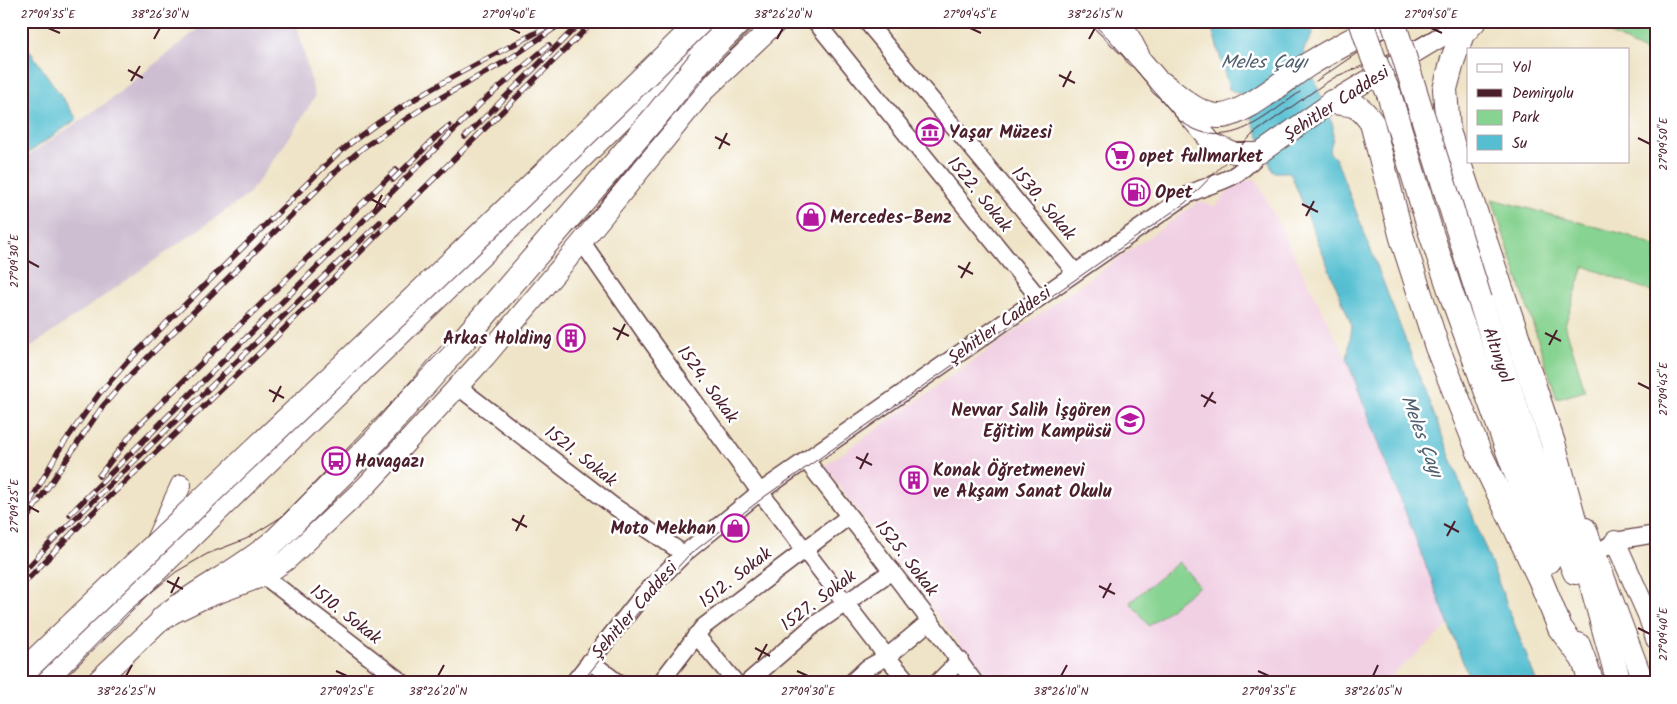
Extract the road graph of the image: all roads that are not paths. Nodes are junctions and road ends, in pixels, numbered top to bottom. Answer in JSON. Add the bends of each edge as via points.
{"nodes":[{"id":1,"x":701,"y":21,"type":"edge"},
{"id":2,"x":720,"y":21,"type":"edge"},
{"id":3,"x":740,"y":21,"type":"edge"},
{"id":4,"x":778,"y":21,"type":"edge"},
{"id":5,"x":815,"y":21,"type":"edge"},
{"id":6,"x":866,"y":21,"type":"edge"},
{"id":7,"x":1102,"y":21,"type":"edge"},
{"id":8,"x":1119,"y":21,"type":"edge"},
{"id":9,"x":1361,"y":21,"type":"edge"},
{"id":10,"x":1374,"y":21,"type":"edge"},
{"id":11,"x":1391,"y":21,"type":"edge"},
{"id":12,"x":1467,"y":21,"type":"edge"},
{"id":13,"x":1474,"y":21,"type":"edge"},
{"id":14,"x":1137,"y":55,"type":"junction"},
{"id":15,"x":1162,"y":84,"type":"junction"},
{"id":16,"x":1389,"y":94,"type":"junction"},
{"id":17,"x":1332,"y":102,"type":"junction"},
{"id":18,"x":1260,"y":153,"type":"junction"},
{"id":19,"x":582,"y":242,"type":"junction"},
{"id":20,"x":1076,"y":272,"type":"junction"},
{"id":21,"x":1039,"y":298,"type":"junction"},
{"id":22,"x":457,"y":386,"type":"junction"},
{"id":23,"x":1553,"y":443,"type":"junction"},
{"id":24,"x":806,"y":460,"type":"junction"},
{"id":25,"x":181,"y":485,"type":"dead end"},
{"id":26,"x":760,"y":492,"type":"junction"},
{"id":27,"x":848,"y":517,"type":"junction"},
{"id":28,"x":1656,"y":534,"type":"edge"},
{"id":29,"x":1615,"y":541,"type":"junction"},
{"id":30,"x":805,"y":548,"type":"junction"},
{"id":31,"x":684,"y":554,"type":"junction"},
{"id":32,"x":1596,"y":554,"type":"junction"},
{"id":33,"x":892,"y":571,"type":"junction"},
{"id":34,"x":264,"y":576,"type":"junction"},
{"id":35,"x":130,"y":598,"type":"junction"},
{"id":36,"x":846,"y":604,"type":"junction"},
{"id":37,"x":163,"y":618,"type":"junction"},
{"id":38,"x":930,"y":621,"type":"junction"},
{"id":39,"x":696,"y":635,"type":"junction"},
{"id":40,"x":1656,"y":639,"type":"edge"},
{"id":41,"x":887,"y":657,"type":"junction"},
{"id":42,"x":1583,"y":659,"type":"junction"},
{"id":43,"x":960,"y":660,"type":"junction"},
{"id":44,"x":590,"y":661,"type":"junction"},
{"id":45,"x":21,"y":674,"type":"edge"},
{"id":46,"x":45,"y":683,"type":"edge"},
{"id":47,"x":95,"y":683,"type":"edge"},
{"id":48,"x":403,"y":683,"type":"edge"},
{"id":49,"x":573,"y":683,"type":"edge"},
{"id":50,"x":618,"y":683,"type":"edge"},
{"id":51,"x":660,"y":683,"type":"edge"},
{"id":52,"x":736,"y":683,"type":"edge"},
{"id":53,"x":747,"y":683,"type":"edge"},
{"id":54,"x":851,"y":683,"type":"edge"},
{"id":55,"x":909,"y":683,"type":"edge"},
{"id":56,"x":938,"y":683,"type":"edge"},
{"id":57,"x":975,"y":683,"type":"edge"},
{"id":58,"x":1592,"y":683,"type":"edge"},
{"id":59,"x":1619,"y":683,"type":"edge"},
{"id":60,"x":1644,"y":683,"type":"edge"}],
"edges":[{"from":1,"to":45,"type":"highway","bridge":true},
{"from":2,"to":35,"type":"main road","via":[[628,115]]},
{"from":3,"to":37,"type":"highway","bridge":true,"via":[[700,62],[405,409],[361,456],[262,552]]},
{"from":4,"to":19,"type":"main road","via":[[705,90]]},
{"from":5,"to":21,"type":"street","name":"1522. Sokak"},
{"from":6,"to":20,"type":"street","name":"1530. Sokak"},
{"from":7,"to":14,"type":"main road"},
{"from":8,"to":14,"type":"highway"},
{"from":9,"to":16,"type":"highway","bridge":true},
{"from":10,"to":16,"type":"highway","name":"Altınyol","bridge":true},
{"from":11,"to":15,"type":"highway","via":[[1309,64],[1228,116],[1196,109]]},
{"from":11,"to":59,"type":"highway","name":"Altınyol","bridge":true,"via":[[1548,504]]},
{"from":12,"to":17,"type":"main road","name":"Şehitler Caddesi"},
{"from":13,"to":23,"type":"highway","via":[[1462,34],[1445,89],[1448,131]]},
{"from":14,"to":15,"type":"main road"},
{"from":15,"to":18,"type":"main road","via":[[1212,143],[1234,153]]},
{"from":16,"to":42,"type":"highway","name":"Altınyol","via":[[1452,296]]},
{"from":17,"to":18,"type":"main road","name":"Şehitler Caddesi"},
{"from":17,"to":42,"type":"highway","via":[[1354,104],[1364,110],[1372,123],[1402,238],[1447,373],[1479,452],[1560,628]]},
{"from":18,"to":20,"type":"street","name":"Şehitler Caddesi","via":[[1234,176],[1187,195]]},
{"from":19,"to":22,"type":"main road"},
{"from":19,"to":26,"type":"street","name":"1524. Sokak"},
{"from":20,"to":21,"type":"street","name":"Şehitler Caddesi"},
{"from":21,"to":24,"type":"street","name":"Şehitler Caddesi"},
{"from":22,"to":31,"type":"street","name":"1521. Sokak","via":[[612,504]]},
{"from":22,"to":34,"type":"main road","via":[[366,485],[288,559]]},
{"from":23,"to":32,"type":"main road"},
{"from":23,"to":59,"type":"highway"},
{"from":24,"to":26,"type":"street","name":"Şehitler Caddesi"},
{"from":24,"to":27,"type":"street","name":"1525. Sokak"},
{"from":25,"to":35,"type":"main road"},
{"from":26,"to":30,"type":"street","name":"1524. Sokak"},
{"from":26,"to":31,"type":"street","name":"Şehitler Caddesi"},
{"from":27,"to":30,"type":"street","name":"1512. Sokak"},
{"from":27,"to":33,"type":"street","name":"1525. Sokak"},
{"from":28,"to":29,"type":"street"},
{"from":29,"to":32,"type":"street"},
{"from":29,"to":40,"type":"main road"},
{"from":30,"to":36,"type":"street","name":"1524. Sokak"},
{"from":30,"to":39,"type":"street","name":"1512. Sokak","via":[[703,626]]},
{"from":31,"to":44,"type":"street","name":"Şehitler Caddesi","via":[[643,595]]},
{"from":32,"to":60,"type":"main road"},
{"from":33,"to":36,"type":"street","name":"1527. Sokak"},
{"from":33,"to":38,"type":"street","name":"1525. Sokak"},
{"from":34,"to":37,"type":"main road"},
{"from":34,"to":48,"type":"street","name":"1510. Sokak"},
{"from":35,"to":46,"type":"main road"},
{"from":36,"to":41,"type":"street","name":"1524. Sokak"},
{"from":36,"to":53,"type":"street","name":"1527. Sokak","via":[[814,625]]},
{"from":37,"to":47,"type":"main road"},
{"from":38,"to":41,"type":"street"},
{"from":38,"to":43,"type":"street","name":"1525. Sokak"},
{"from":39,"to":51,"type":"street","name":"1512. Sokak"},
{"from":39,"to":52,"type":"street"},
{"from":41,"to":54,"type":"street","via":[[867,668]]},
{"from":41,"to":55,"type":"street","name":"1524. Sokak"},
{"from":42,"to":58,"type":"highway","name":"Altınyol"},
{"from":43,"to":56,"type":"street"},
{"from":43,"to":57,"type":"street","name":"1525. Sokak"},
{"from":44,"to":49,"type":"street","name":"Şehitler Caddesi"},
{"from":44,"to":50,"type":"street"}]}
